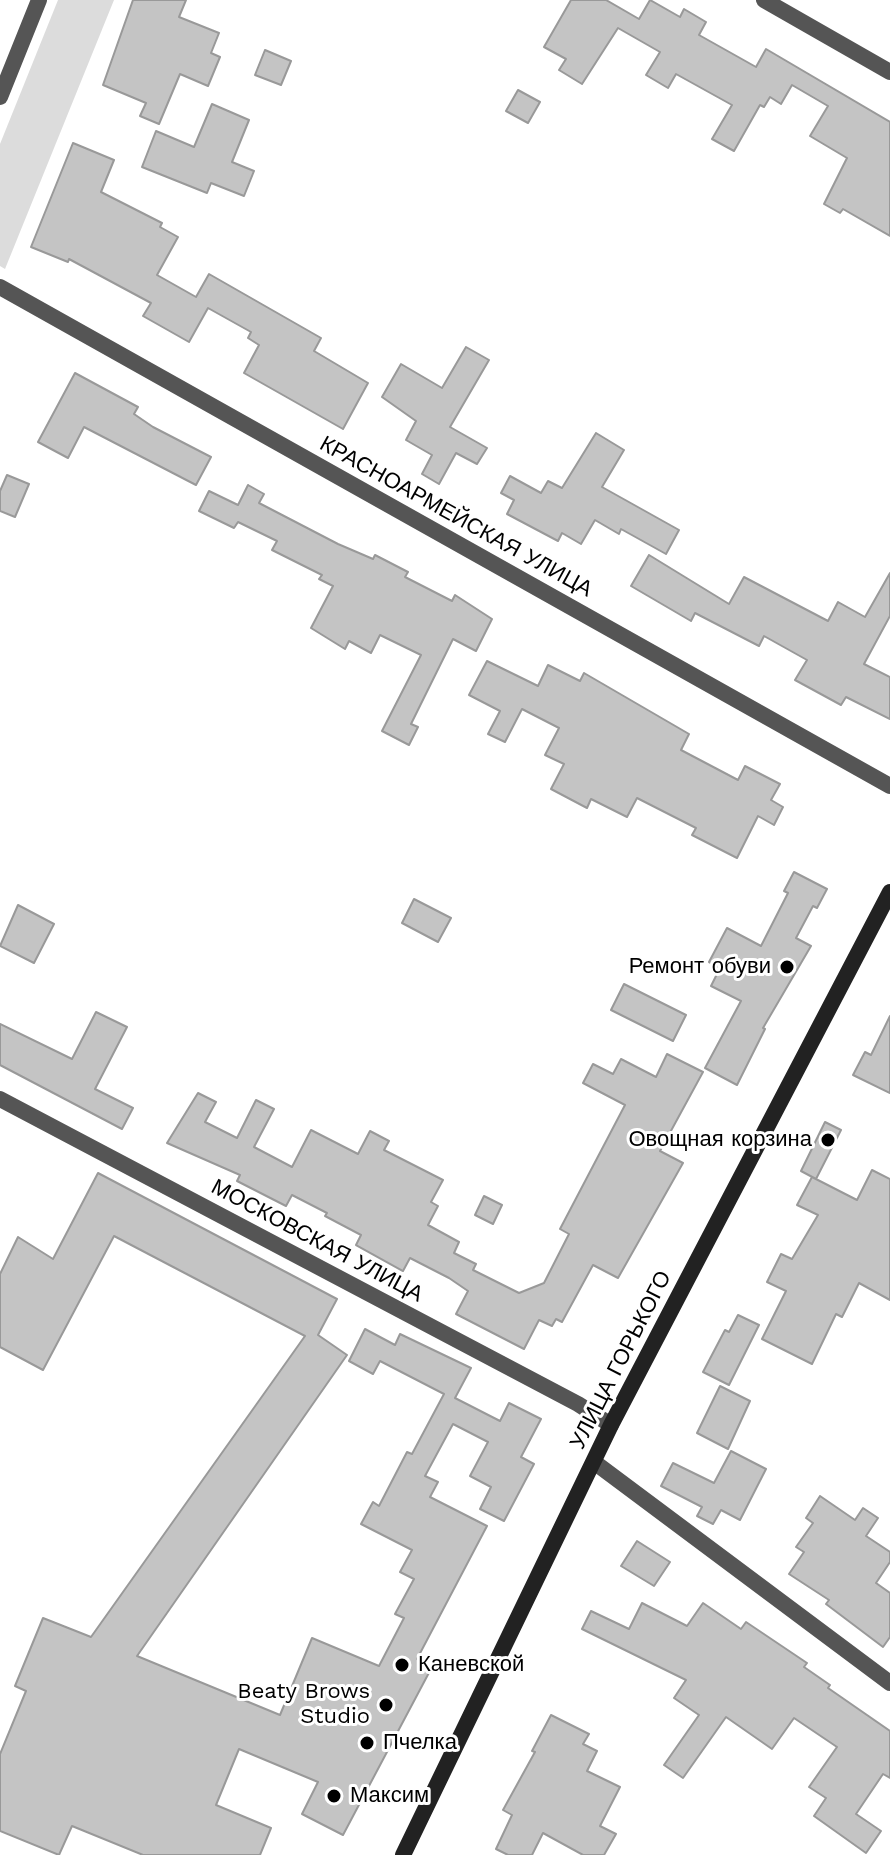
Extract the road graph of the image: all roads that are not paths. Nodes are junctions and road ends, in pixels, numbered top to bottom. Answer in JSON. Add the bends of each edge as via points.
{"nodes":[{"id":1,"x":39,"y":0,"type":"edge"},
{"id":2,"x":764,"y":0,"type":"edge"},
{"id":3,"x":890,"y":72,"type":"edge"},
{"id":4,"x":0,"y":97,"type":"edge"},
{"id":5,"x":0,"y":287,"type":"edge"},
{"id":6,"x":890,"y":786,"type":"edge"},
{"id":7,"x":890,"y":892,"type":"edge"},
{"id":8,"x":0,"y":1099,"type":"edge"},
{"id":9,"x":611,"y":1425,"type":"junction"},
{"id":10,"x":594,"y":1462,"type":"junction"},
{"id":11,"x":890,"y":1683,"type":"edge"},
{"id":12,"x":403,"y":1855,"type":"edge"}],
"edges":[{"from":1,"to":4,"type":"street"},
{"from":2,"to":3,"type":"street"},
{"from":5,"to":6,"type":"street","name":"КРАСНОАРМЕЙСКАЯ УЛИЦА"},
{"from":7,"to":9,"type":"main road","name":"УЛИЦА ГОРЬКОГО"},
{"from":8,"to":9,"type":"street","name":"МОСКОВСКАЯ УЛИЦА"},
{"from":9,"to":10,"type":"main road","name":"УЛИЦА ГОРЬКОГО"},
{"from":10,"to":11,"type":"street"},
{"from":10,"to":12,"type":"main road","name":"УЛИЦА ГОРЬКОГО"}]}
